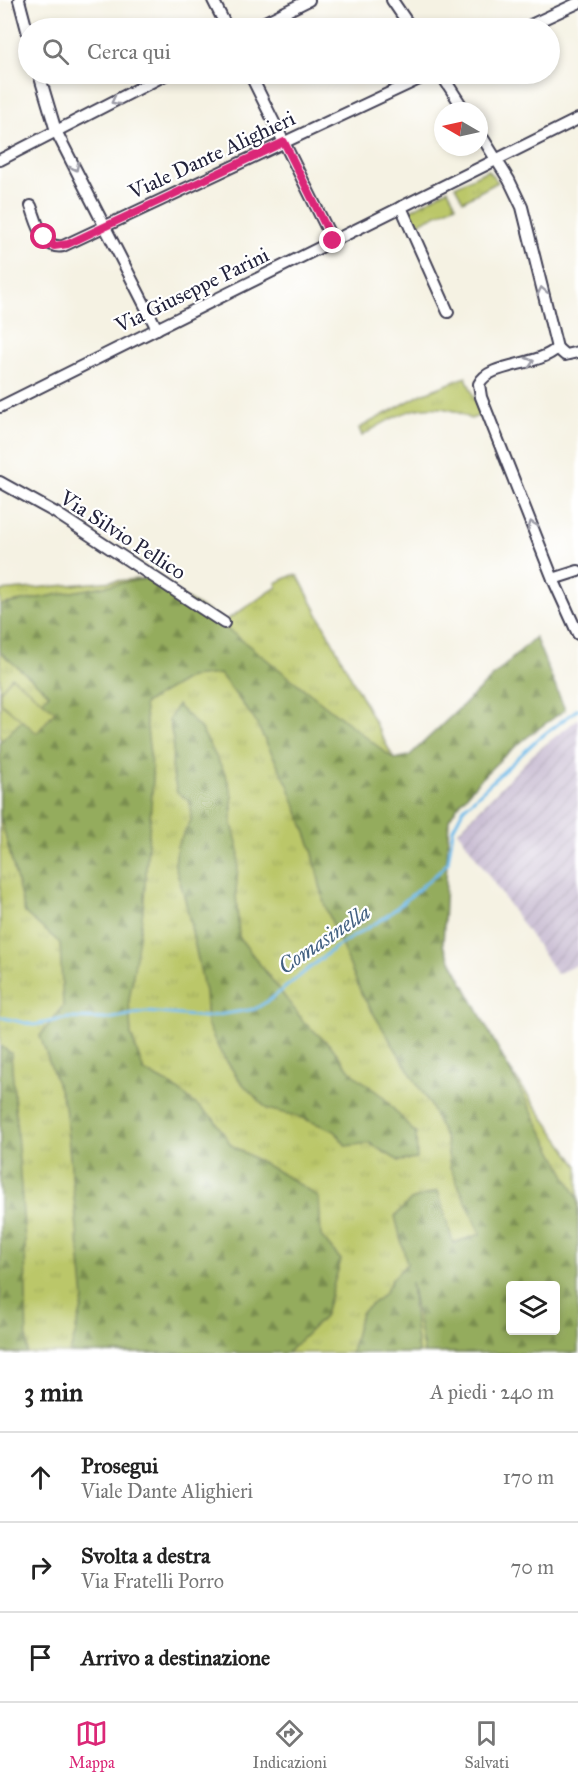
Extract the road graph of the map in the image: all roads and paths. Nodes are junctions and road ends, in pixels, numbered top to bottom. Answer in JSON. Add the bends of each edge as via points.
{"nodes":[{"id":1,"x":19,"y":0,"type":"edge"},
{"id":2,"x":213,"y":0,"type":"edge"},
{"id":3,"x":309,"y":0,"type":"edge"},
{"id":4,"x":392,"y":0,"type":"edge"},
{"id":5,"x":578,"y":3,"type":"edge"},
{"id":6,"x":24,"y":18,"type":"edge"},
{"id":7,"x":222,"y":18,"type":"edge"},
{"id":8,"x":273,"y":18,"type":"edge"},
{"id":9,"x":404,"y":18,"type":"edge"},
{"id":10,"x":546,"y":18,"type":"edge"},
{"id":11,"x":42,"y":84,"type":"edge"},
{"id":12,"x":148,"y":84,"type":"edge"},
{"id":13,"x":255,"y":84,"type":"edge"},
{"id":14,"x":409,"y":84,"type":"edge"},
{"id":15,"x":447,"y":84,"type":"edge"},
{"id":16,"x":459,"y":102,"type":"edge"},
{"id":17,"x":578,"y":119,"type":"edge"},
{"id":18,"x":56,"y":131,"type":"junction"},
{"id":19,"x":284,"y":142,"type":"junction"},
{"id":20,"x":488,"y":146,"type":"edge"},
{"id":21,"x":496,"y":158,"type":"junction"},
{"id":22,"x":0,"y":160,"type":"edge"},
{"id":23,"x":31,"y":206,"type":"dead end"},
{"id":24,"x":401,"y":207,"type":"junction"},
{"id":25,"x":105,"y":227,"type":"junction"},
{"id":26,"x":333,"y":241,"type":"junction"},
{"id":27,"x":447,"y":312,"type":"dead end"},
{"id":28,"x":157,"y":328,"type":"junction"},
{"id":29,"x":556,"y":348,"type":"junction"},
{"id":30,"x":578,"y":352,"type":"edge"},
{"id":31,"x":0,"y":407,"type":"edge"},
{"id":32,"x":0,"y":482,"type":"edge"},
{"id":33,"x":578,"y":571,"type":"edge"},
{"id":34,"x":553,"y":579,"type":"junction"},
{"id":35,"x":224,"y":623,"type":"dead end"},
{"id":36,"x":578,"y":634,"type":"edge"}],
"edges":[{"from":1,"to":6,"type":"street"},
{"from":2,"to":7,"type":"street"},
{"from":3,"to":8,"type":"street"},
{"from":4,"to":9,"type":"street"},
{"from":5,"to":10,"type":"street"},
{"from":11,"to":18,"type":"street"},
{"from":12,"to":18,"type":"street","one_way":true},
{"from":13,"to":19,"type":"street"},
{"from":14,"to":19,"type":"street","name":"Viale Dante Alighieri"},
{"from":15,"to":16,"type":"street"},
{"from":17,"to":21,"type":"street","name":"Via Giuseppe Parini"},
{"from":18,"to":22,"type":"street"},
{"from":18,"to":25,"type":"street","one_way":true},
{"from":19,"to":25,"type":"street","name":"Viale Dante Alighieri"},
{"from":19,"to":26,"type":"street"},
{"from":20,"to":21,"type":"street"},
{"from":21,"to":24,"type":"street","name":"Via Giuseppe Parini"},
{"from":29,"to":21,"type":"street","one_way":true,"via":[[525,216]]},
{"from":23,"to":25,"type":"street","name":"Viale Dante Alighieri","via":[[44,237],[54,246],[68,244]]},
{"from":24,"to":26,"type":"street","name":"Via Giuseppe Parini"},
{"from":24,"to":27,"type":"street"},
{"from":25,"to":28,"type":"street"},
{"from":26,"to":28,"type":"street","name":"Via Giuseppe Parini"},
{"from":28,"to":31,"type":"street","name":"Via Giuseppe Parini"},
{"from":29,"to":30,"type":"street","via":[[565,354]]},
{"from":34,"to":29,"type":"street","one_way":true,"via":[[482,397],[481,381],[489,373],[538,359]]},
{"from":32,"to":35,"type":"street","name":"Via Silvio Pellico","via":[[56,513]]},
{"from":33,"to":34,"type":"street"},
{"from":34,"to":36,"type":"street"}]}
